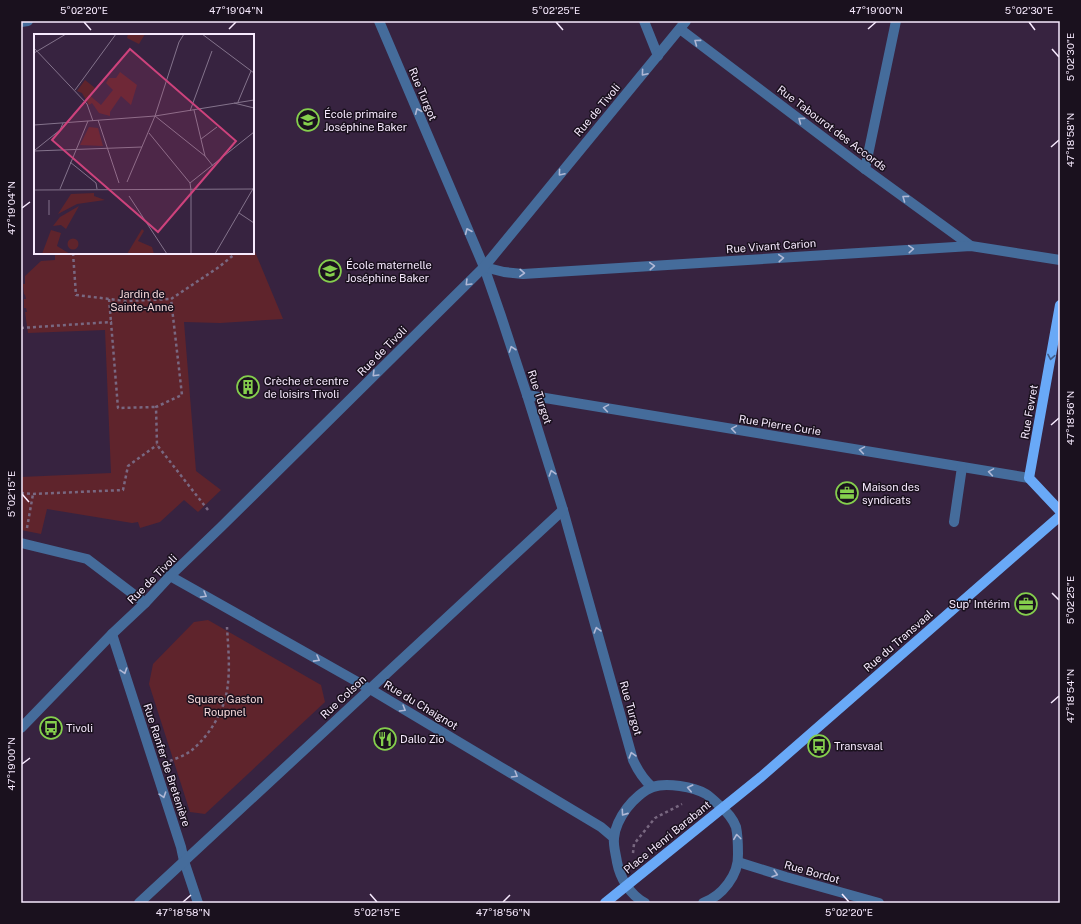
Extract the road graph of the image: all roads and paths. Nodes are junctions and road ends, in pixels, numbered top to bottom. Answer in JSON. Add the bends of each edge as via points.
{"nodes":[{"id":1,"x":28,"y":21,"type":"edge"},
{"id":2,"x":379,"y":21,"type":"edge"},
{"id":3,"x":644,"y":21,"type":"edge"},
{"id":4,"x":686,"y":21,"type":"edge"},
{"id":5,"x":896,"y":21,"type":"edge"},
{"id":6,"x":21,"y":22,"type":"edge"},
{"id":7,"x":680,"y":29,"type":"junction"},
{"id":8,"x":658,"y":56,"type":"junction"},
{"id":9,"x":865,"y":169,"type":"junction"},
{"id":10,"x":971,"y":246,"type":"junction"},
{"id":11,"x":73,"y":254,"type":"edge"},
{"id":12,"x":235,"y":254,"type":"edge"},
{"id":13,"x":1060,"y":260,"type":"edge"},
{"id":14,"x":484,"y":267,"type":"junction"},
{"id":15,"x":109,"y":299,"type":"junction"},
{"id":16,"x":171,"y":299,"type":"junction"},
{"id":17,"x":1060,"y":305,"type":"edge"},
{"id":18,"x":111,"y":322,"type":"junction"},
{"id":19,"x":21,"y":328,"type":"edge"},
{"id":20,"x":527,"y":395,"type":"junction"},
{"id":21,"x":156,"y":407,"type":"junction"},
{"id":22,"x":157,"y":445,"type":"junction"},
{"id":23,"x":962,"y":467,"type":"junction"},
{"id":24,"x":1029,"y":478,"type":"junction"},
{"id":25,"x":21,"y":493,"type":"edge"},
{"id":26,"x":33,"y":494,"type":"junction"},
{"id":27,"x":208,"y":510,"type":"dead end"},
{"id":28,"x":563,"y":510,"type":"junction"},
{"id":29,"x":1060,"y":511,"type":"edge"},
{"id":30,"x":1060,"y":516,"type":"edge"},
{"id":31,"x":954,"y":522,"type":"dead end"},
{"id":32,"x":27,"y":531,"type":"dead end"},
{"id":33,"x":21,"y":543,"type":"edge"},
{"id":34,"x":170,"y":576,"type":"junction"},
{"id":35,"x":145,"y":603,"type":"junction"},
{"id":36,"x":226,"y":608,"type":"junction"},
{"id":37,"x":112,"y":634,"type":"junction"},
{"id":38,"x":370,"y":689,"type":"junction"},
{"id":39,"x":21,"y":728,"type":"edge"},
{"id":40,"x":154,"y":768,"type":"junction"},
{"id":41,"x":752,"y":784,"type":"joint"},
{"id":42,"x":652,"y":787,"type":"junction"},
{"id":43,"x":683,"y":803,"type":"dead end"},
{"id":44,"x":722,"y":808,"type":"junction"},
{"id":45,"x":614,"y":838,"type":"junction"},
{"id":46,"x":633,"y":853,"type":"dead end"},
{"id":47,"x":184,"y":861,"type":"junction"},
{"id":48,"x":738,"y":862,"type":"junction"},
{"id":49,"x":626,"y":885,"type":"junction"},
{"id":50,"x":140,"y":903,"type":"edge"},
{"id":51,"x":198,"y":903,"type":"edge"},
{"id":52,"x":605,"y":903,"type":"edge"},
{"id":53,"x":645,"y":903,"type":"edge"},
{"id":54,"x":703,"y":903,"type":"edge"},
{"id":55,"x":879,"y":903,"type":"edge"}],
"edges":[{"from":1,"to":6,"type":"street"},
{"from":14,"to":2,"type":"street","name":"Rue Turgot","one_way":true},
{"from":3,"to":8,"type":"street"},
{"from":4,"to":7,"type":"street","name":"Rue de Tivoli"},
{"from":5,"to":9,"type":"street"},
{"from":7,"to":8,"type":"street","name":"Rue de Tivoli"},
{"from":9,"to":7,"type":"street","name":"Rue Tabourot des Accords","one_way":true},
{"from":8,"to":14,"type":"street","name":"Rue de Tivoli","one_way":true},
{"from":10,"to":9,"type":"street","name":"Rue Tabourot des Accords","one_way":true},
{"from":10,"to":13,"type":"street","name":"Rue Vivant Carion"},
{"from":14,"to":10,"type":"street","name":"Rue Vivant Carion","one_way":true,"via":[[523,274]]},
{"from":11,"to":15,"type":"path","via":[[76,295]]},
{"from":12,"to":16,"type":"path"},
{"from":20,"to":14,"type":"street","name":"Rue Turgot","one_way":true},
{"from":14,"to":34,"type":"street","name":"Rue de Tivoli","one_way":true},
{"from":15,"to":16,"type":"path"},
{"from":15,"to":18,"type":"path"},
{"from":16,"to":21,"type":"path","via":[[182,395]]},
{"from":17,"to":24,"type":"main road","name":"Rue Fevret","one_way":true},
{"from":18,"to":19,"type":"path"},
{"from":18,"to":21,"type":"path","via":[[118,408]]},
{"from":23,"to":20,"type":"street","name":"Rue Pierre Curie","one_way":true},
{"from":28,"to":20,"type":"street","name":"Rue Turgot","one_way":true},
{"from":21,"to":22,"type":"path"},
{"from":22,"to":26,"type":"path","via":[[128,466],[123,490]]},
{"from":22,"to":27,"type":"path"},
{"from":24,"to":23,"type":"street","name":"Rue Pierre Curie","one_way":true},
{"from":23,"to":31,"type":"street"},
{"from":24,"to":29,"type":"main road"},
{"from":25,"to":26,"type":"path"},
{"from":26,"to":32,"type":"path"},
{"from":28,"to":38,"type":"street","name":"Rue Colson"},
{"from":42,"to":28,"type":"street","name":"Rue Turgot","one_way":true,"via":[[639,773],[633,760]]},
{"from":30,"to":41,"type":"main road","name":"Rue du Transvaal"},
{"from":33,"to":35,"type":"street","via":[[87,559]]},
{"from":34,"to":35,"type":"street","name":"Rue de Tivoli"},
{"from":34,"to":36,"type":"street","name":"Rue du Chaignot","one_way":true},
{"from":35,"to":37,"type":"street","name":"Rue de Tivoli"},
{"from":36,"to":38,"type":"street","name":"Rue du Chaignot","one_way":true},
{"from":36,"to":40,"type":"path","via":[[228,683],[220,713],[192,749]]},
{"from":37,"to":39,"type":"street","name":"Rue de Tivoli"},
{"from":37,"to":40,"type":"street","name":"Rue Ranfer de Bretenière","one_way":true},
{"from":38,"to":45,"type":"street","name":"Rue du Chaignot","one_way":true,"via":[[602,827]]},
{"from":38,"to":47,"type":"street","name":"Rue Colson"},
{"from":40,"to":47,"type":"street","name":"Rue Ranfer de Bretenière","one_way":true},
{"from":41,"to":44,"type":"main road","name":"Place Henri Barabant"},
{"from":44,"to":42,"type":"street","name":"Place Henri Barabant","one_way":true,"via":[[706,794],[692,788],[667,785]]},
{"from":42,"to":45,"type":"street","name":"Place Henri Barabant","one_way":true,"via":[[634,799],[620,817]]},
{"from":43,"to":46,"type":"path","via":[[655,818],[634,844]]},
{"from":48,"to":44,"type":"street","name":"Place Henri Barabant","one_way":true,"via":[[735,826]]},
{"from":44,"to":49,"type":"main road","name":"Place Henri Barabant"},
{"from":45,"to":49,"type":"street","name":"Place Henri Barabant","via":[[621,876]]},
{"from":47,"to":50,"type":"street","name":"Rue Colson"},
{"from":47,"to":51,"type":"street","name":"Rue Ranfer de Bretenière"},
{"from":48,"to":54,"type":"street","name":"Place Henri Barabant","via":[[729,882],[719,893]]},
{"from":48,"to":55,"type":"street","name":"Rue Bordot","one_way":true},
{"from":49,"to":52,"type":"main road","name":"Place Henri Barabant"},
{"from":49,"to":53,"type":"street","name":"Place Henri Barabant"}]}
